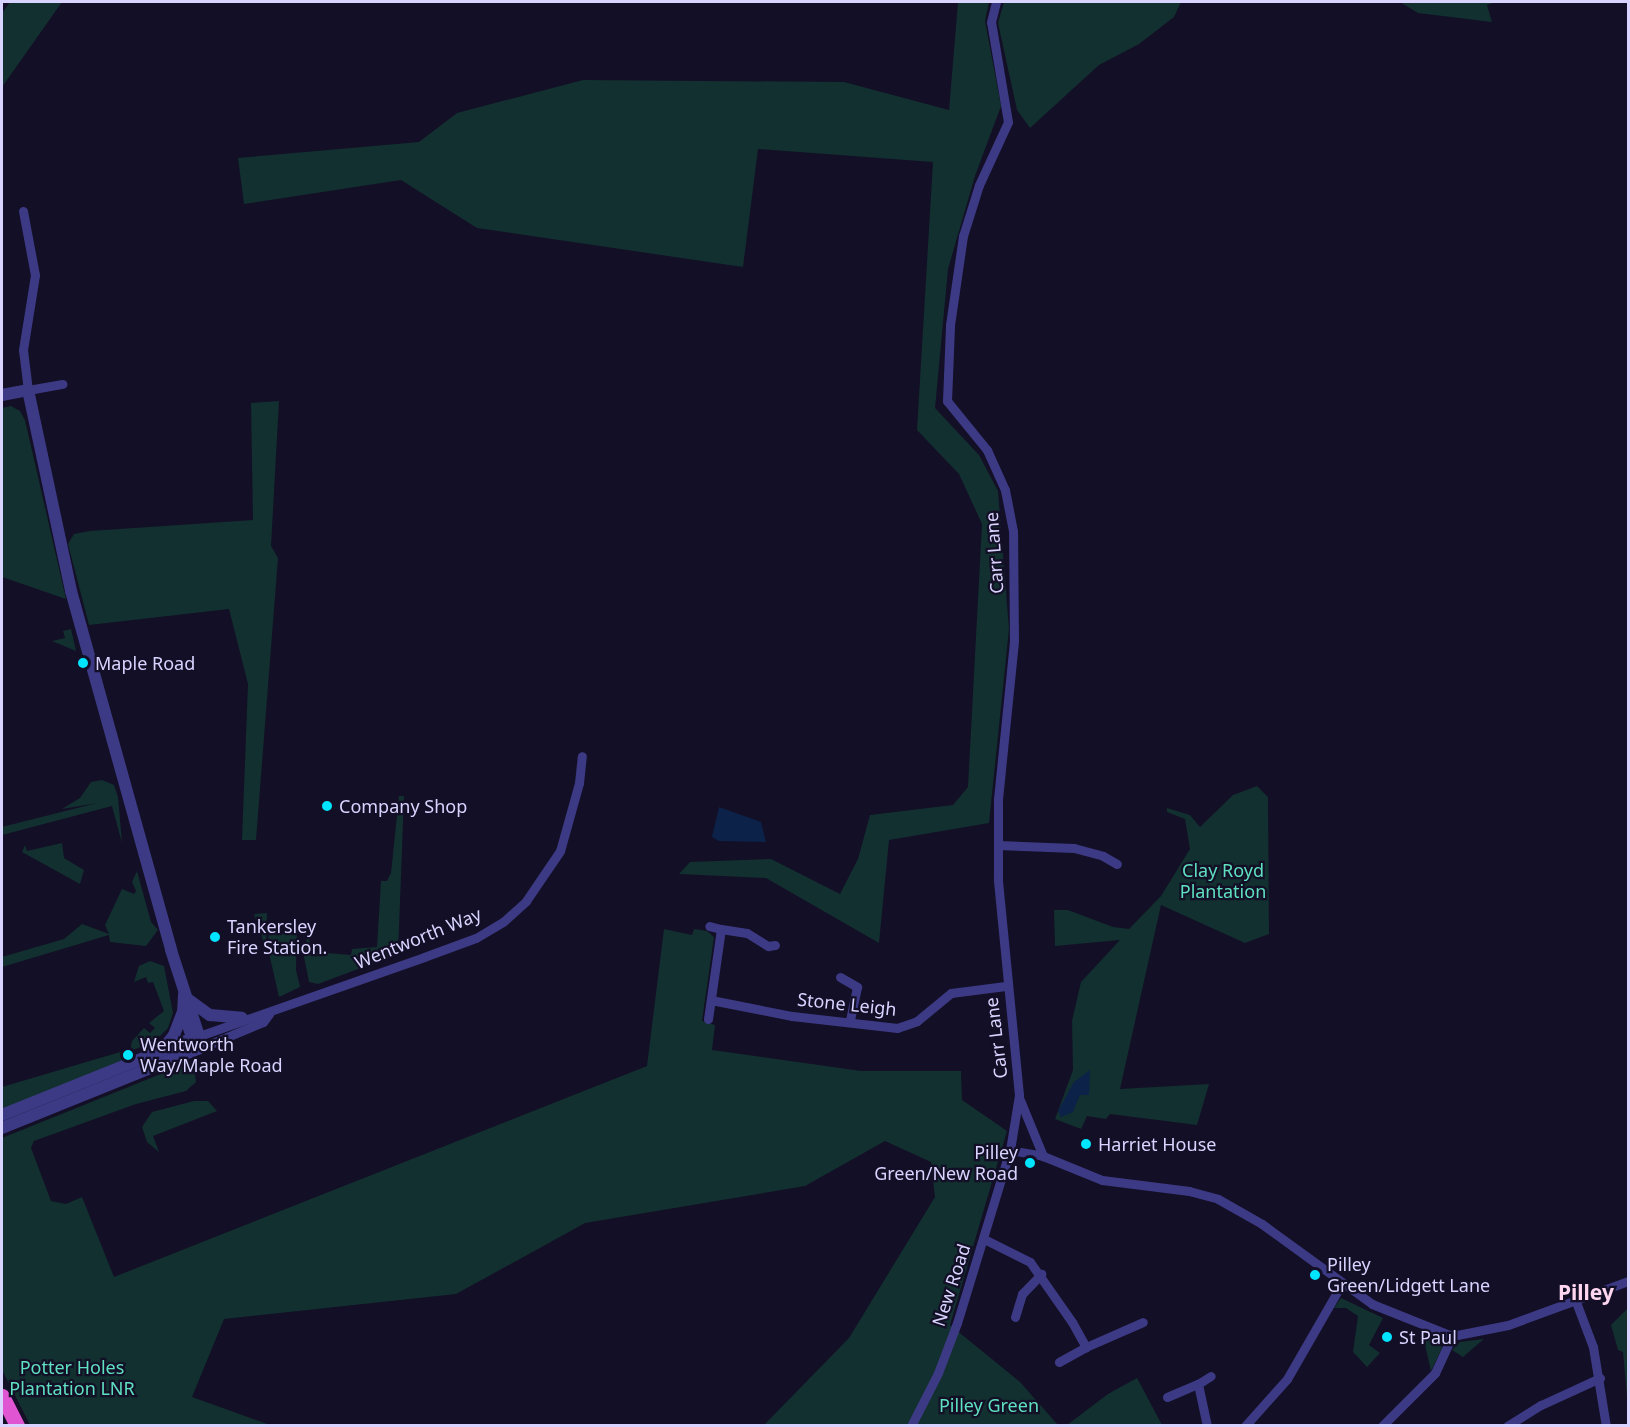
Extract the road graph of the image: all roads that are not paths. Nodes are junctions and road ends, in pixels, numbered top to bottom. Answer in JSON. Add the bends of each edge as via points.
{"nodes":[{"id":1,"x":996,"y":2,"type":"edge"},
{"id":2,"x":22,"y":211,"type":"dead end"},
{"id":3,"x":62,"y":384,"type":"dead end"},
{"id":4,"x":28,"y":390,"type":"junction"},
{"id":5,"x":2,"y":395,"type":"edge"},
{"id":6,"x":582,"y":756,"type":"dead end"},
{"id":7,"x":998,"y":845,"type":"junction"},
{"id":8,"x":1117,"y":864,"type":"dead end"},
{"id":9,"x":709,"y":926,"type":"dead end"},
{"id":10,"x":721,"y":929,"type":"junction"},
{"id":11,"x":775,"y":945,"type":"dead end"},
{"id":12,"x":840,"y":977,"type":"dead end"},
{"id":13,"x":1006,"y":986,"type":"junction"},
{"id":14,"x":184,"y":995,"type":"junction"},
{"id":15,"x":711,"y":1000,"type":"junction"},
{"id":16,"x":183,"y":1012,"type":"junction"},
{"id":17,"x":269,"y":1014,"type":"junction"},
{"id":18,"x":242,"y":1018,"type":"junction"},
{"id":19,"x":708,"y":1019,"type":"dead end"},
{"id":20,"x":850,"y":1021,"type":"junction"},
{"id":21,"x":196,"y":1041,"type":"junction"},
{"id":22,"x":159,"y":1053,"type":"junction"},
{"id":23,"x":1018,"y":1095,"type":"junction"},
{"id":24,"x":2,"y":1115,"type":"edge"},
{"id":25,"x":2,"y":1128,"type":"edge"},
{"id":26,"x":1010,"y":1150,"type":"junction"},
{"id":27,"x":1043,"y":1156,"type":"junction"},
{"id":28,"x":984,"y":1239,"type":"junction"},
{"id":29,"x":1041,"y":1274,"type":"junction"},
{"id":30,"x":1629,"y":1281,"type":"edge"},
{"id":31,"x":1341,"y":1285,"type":"junction"},
{"id":32,"x":1576,"y":1302,"type":"junction"},
{"id":33,"x":1015,"y":1317,"type":"dead end"},
{"id":34,"x":1143,"y":1322,"type":"dead end"},
{"id":35,"x":1452,"y":1336,"type":"junction"},
{"id":36,"x":1086,"y":1347,"type":"junction"},
{"id":37,"x":1059,"y":1362,"type":"dead end"},
{"id":38,"x":1211,"y":1376,"type":"dead end"},
{"id":39,"x":1600,"y":1378,"type":"junction"},
{"id":40,"x":1198,"y":1384,"type":"junction"},
{"id":41,"x":2,"y":1396,"type":"edge"},
{"id":42,"x":1167,"y":1397,"type":"dead end"},
{"id":43,"x":16,"y":1425,"type":"edge"},
{"id":44,"x":911,"y":1425,"type":"edge"},
{"id":45,"x":1207,"y":1425,"type":"edge"},
{"id":46,"x":1245,"y":1425,"type":"edge"},
{"id":47,"x":1382,"y":1425,"type":"edge"},
{"id":48,"x":1507,"y":1425,"type":"edge"},
{"id":49,"x":1606,"y":1425,"type":"edge"}],
"edges":[{"from":1,"to":7,"type":"street","name":"Carr Lane","via":[[991,22],[1008,122],[979,185],[963,236],[950,325],[947,401],[987,450],[1005,490],[1013,531],[1014,641],[998,799]]},
{"from":2,"to":4,"type":"street","via":[[35,275],[23,350]]},
{"from":3,"to":4,"type":"street"},
{"from":4,"to":5,"type":"street"},
{"from":4,"to":14,"type":"street","via":[[71,591]]},
{"from":6,"to":17,"type":"street","name":"Wentworth Way","via":[[579,783],[560,851],[526,901],[503,922],[467,941]]},
{"from":7,"to":8,"type":"street","via":[[1074,848]]},
{"from":7,"to":13,"type":"street","name":"Carr Lane"},
{"from":9,"to":10,"type":"street"},
{"from":10,"to":11,"type":"street","via":[[747,933],[768,946]]},
{"from":10,"to":15,"type":"street"},
{"from":12,"to":20,"type":"street","via":[[857,987]]},
{"from":13,"to":20,"type":"street","name":"Stone Leigh","via":[[951,993],[917,1021],[897,1028]]},
{"from":13,"to":23,"type":"street","name":"Carr Lane"},
{"from":14,"to":16,"type":"street"},
{"from":14,"to":18,"type":"street","via":[[210,1015]]},
{"from":14,"to":21,"type":"street"},
{"from":15,"to":19,"type":"street"},
{"from":15,"to":20,"type":"street","name":"Stone Leigh","via":[[792,1016]]},
{"from":16,"to":21,"type":"street"},
{"from":16,"to":22,"type":"street","via":[[174,1035]]},
{"from":17,"to":18,"type":"street","name":"Wentworth Way","via":[[260,1012]]},
{"from":17,"to":21,"type":"street","name":"Wentworth Way","via":[[263,1022]]},
{"from":18,"to":21,"type":"street","name":"Wentworth Way"},
{"from":21,"to":22,"type":"street","name":"Wentworth Way"},
{"from":21,"to":25,"type":"street","name":"Wentworth Way"},
{"from":22,"to":24,"type":"street","name":"Wentworth Way"},
{"from":23,"to":26,"type":"street","name":"Carr Lane"},
{"from":23,"to":27,"type":"street","name":"Carr Lane"},
{"from":26,"to":27,"type":"street"},
{"from":26,"to":28,"type":"street","name":"New Road"},
{"from":27,"to":31,"type":"street","via":[[1102,1180],[1218,1198],[1288,1243]]},
{"from":28,"to":29,"type":"street","via":[[1014,1251]]},
{"from":28,"to":44,"type":"street","name":"New Road","via":[[938,1373]]},
{"from":29,"to":33,"type":"street","via":[[1022,1294]]},
{"from":29,"to":36,"type":"street"},
{"from":30,"to":32,"type":"street"},
{"from":31,"to":35,"type":"street","via":[[1404,1320]]},
{"from":31,"to":46,"type":"street","via":[[1287,1379]]},
{"from":32,"to":35,"type":"street","via":[[1488,1331]]},
{"from":32,"to":39,"type":"street"},
{"from":34,"to":36,"type":"street"},
{"from":35,"to":47,"type":"street","via":[[1435,1373]]},
{"from":36,"to":37,"type":"street"},
{"from":38,"to":40,"type":"street"},
{"from":39,"to":48,"type":"street"},
{"from":39,"to":49,"type":"street"},
{"from":40,"to":42,"type":"street"},
{"from":40,"to":45,"type":"street"},
{"from":41,"to":43,"type":"highway"}]}
